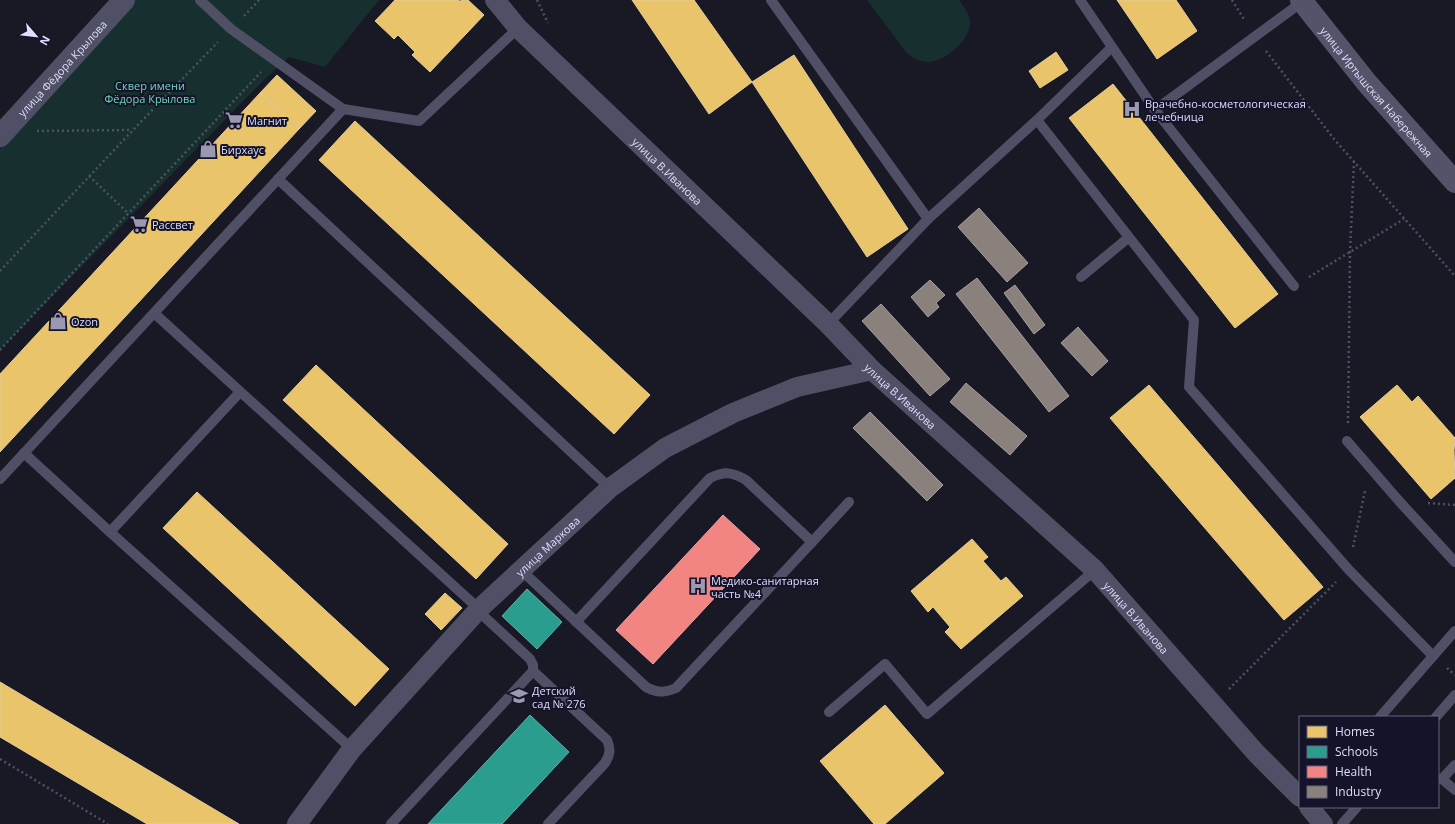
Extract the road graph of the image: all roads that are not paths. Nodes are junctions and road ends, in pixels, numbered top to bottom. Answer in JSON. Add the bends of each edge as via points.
{"nodes":[{"id":1,"x":124,"y":0,"type":"edge"},
{"id":2,"x":200,"y":0,"type":"edge"},
{"id":3,"x":495,"y":0,"type":"edge"},
{"id":4,"x":771,"y":0,"type":"edge"},
{"id":5,"x":1080,"y":0,"type":"edge"},
{"id":6,"x":1301,"y":1,"type":"edge"},
{"id":7,"x":518,"y":28,"type":"junction"},
{"id":8,"x":1112,"y":47,"type":"junction"},
{"id":9,"x":343,"y":109,"type":"junction"},
{"id":10,"x":1155,"y":110,"type":"junction"},
{"id":11,"x":1037,"y":120,"type":"junction"},
{"id":12,"x":0,"y":136,"type":"edge"},
{"id":13,"x":278,"y":180,"type":"junction"},
{"id":14,"x":1455,"y":182,"type":"edge"},
{"id":15,"x":928,"y":219,"type":"junction"},
{"id":16,"x":1128,"y":238,"type":"junction"},
{"id":17,"x":1081,"y":277,"type":"dead end"},
{"id":18,"x":1294,"y":286,"type":"road end"},
{"id":19,"x":154,"y":313,"type":"junction"},
{"id":20,"x":828,"y":324,"type":"junction"},
{"id":21,"x":872,"y":370,"type":"junction"},
{"id":22,"x":240,"y":392,"type":"junction"},
{"id":23,"x":1347,"y":441,"type":"road end"},
{"id":24,"x":24,"y":453,"type":"junction"},
{"id":25,"x":0,"y":479,"type":"edge"},
{"id":26,"x":610,"y":488,"type":"junction"},
{"id":27,"x":849,"y":502,"type":"dead end"},
{"id":28,"x":110,"y":532,"type":"junction"},
{"id":29,"x":812,"y":542,"type":"junction"},
{"id":30,"x":1455,"y":562,"type":"edge"},
{"id":31,"x":521,"y":570,"type":"junction"},
{"id":32,"x":1095,"y":570,"type":"junction"},
{"id":33,"x":478,"y":609,"type":"junction"},
{"id":34,"x":576,"y":622,"type":"junction"},
{"id":35,"x":1455,"y":631,"type":"edge"},
{"id":36,"x":1433,"y":656,"type":"junction"},
{"id":37,"x":533,"y":671,"type":"junction"},
{"id":38,"x":1455,"y":695,"type":"edge"},
{"id":39,"x":829,"y":712,"type":"dead end"},
{"id":40,"x":1381,"y":716,"type":"edge"},
{"id":41,"x":1437,"y":716,"type":"edge"},
{"id":42,"x":352,"y":749,"type":"junction"},
{"id":43,"x":1455,"y":764,"type":"edge"},
{"id":44,"x":1455,"y":790,"type":"edge"},
{"id":45,"x":1299,"y":796,"type":"edge"},
{"id":46,"x":1310,"y":808,"type":"edge"},
{"id":47,"x":1356,"y":808,"type":"edge"},
{"id":48,"x":297,"y":824,"type":"edge"},
{"id":49,"x":391,"y":824,"type":"edge"},
{"id":50,"x":548,"y":824,"type":"edge"},
{"id":51,"x":1323,"y":824,"type":"edge"},
{"id":52,"x":1342,"y":824,"type":"edge"}],
"edges":[{"from":1,"to":12,"type":"street","name":"улица Фёдора Крылова"},
{"from":2,"to":9,"type":"lane","via":[[231,29]]},
{"from":3,"to":7,"type":"street","name":"улица В.Иванова"},
{"from":4,"to":15,"type":"lane"},
{"from":5,"to":8,"type":"lane"},
{"from":6,"to":10,"type":"lane"},
{"from":6,"to":14,"type":"main road","name":"улица Иртышская Набережная","via":[[1367,83]]},
{"from":7,"to":9,"type":"lane","via":[[419,121]]},
{"from":7,"to":20,"type":"street","name":"улица В.Иванова"},
{"from":8,"to":10,"type":"lane"},
{"from":8,"to":11,"type":"lane"},
{"from":9,"to":13,"type":"lane"},
{"from":10,"to":18,"type":"lane"},
{"from":11,"to":15,"type":"lane"},
{"from":11,"to":16,"type":"lane"},
{"from":13,"to":19,"type":"lane"},
{"from":13,"to":26,"type":"lane"},
{"from":15,"to":20,"type":"lane"},
{"from":16,"to":17,"type":"lane"},
{"from":16,"to":36,"type":"lane","via":[[1194,320],[1190,387],[1348,570]]},
{"from":19,"to":22,"type":"lane"},
{"from":19,"to":24,"type":"lane"},
{"from":20,"to":21,"type":"street","name":"улица В.Иванова"},
{"from":21,"to":26,"type":"street","name":"улица Маркова","via":[[796,387],[733,413],[664,448]]},
{"from":21,"to":32,"type":"street","name":"улица В.Иванова"},
{"from":22,"to":28,"type":"lane"},
{"from":22,"to":33,"type":"lane"},
{"from":23,"to":30,"type":"lane"},
{"from":24,"to":25,"type":"lane"},
{"from":24,"to":28,"type":"lane"},
{"from":26,"to":31,"type":"street","name":"улица Маркова"},
{"from":27,"to":29,"type":"lane"},
{"from":28,"to":42,"type":"lane"},
{"from":29,"to":34,"type":"lane","via":[[746,480],[737,475],[720,473],[710,478]]},
{"from":29,"to":34,"type":"lane","via":[[676,688],[668,691],[655,692],[646,687]]},
{"from":31,"to":33,"type":"street","name":"улица Маркова"},
{"from":31,"to":34,"type":"lane"},
{"from":32,"to":39,"type":"lane","via":[[927,714],[885,664]]},
{"from":32,"to":45,"type":"street","name":"улица В.Иванова","via":[[1256,753]]},
{"from":33,"to":37,"type":"lane","via":[[530,659]]},
{"from":33,"to":42,"type":"street","name":"улица Маркова"},
{"from":35,"to":36,"type":"lane"},
{"from":36,"to":40,"type":"lane"},
{"from":37,"to":49,"type":"lane"},
{"from":37,"to":50,"type":"lane","via":[[607,740],[610,751],[605,763]]},
{"from":38,"to":41,"type":"lane"},
{"from":42,"to":48,"type":"street","name":"улица Маркова"},
{"from":43,"to":44,"type":"lane","via":[[1442,779]]},
{"from":46,"to":51,"type":"street"},
{"from":47,"to":52,"type":"lane"}]}
